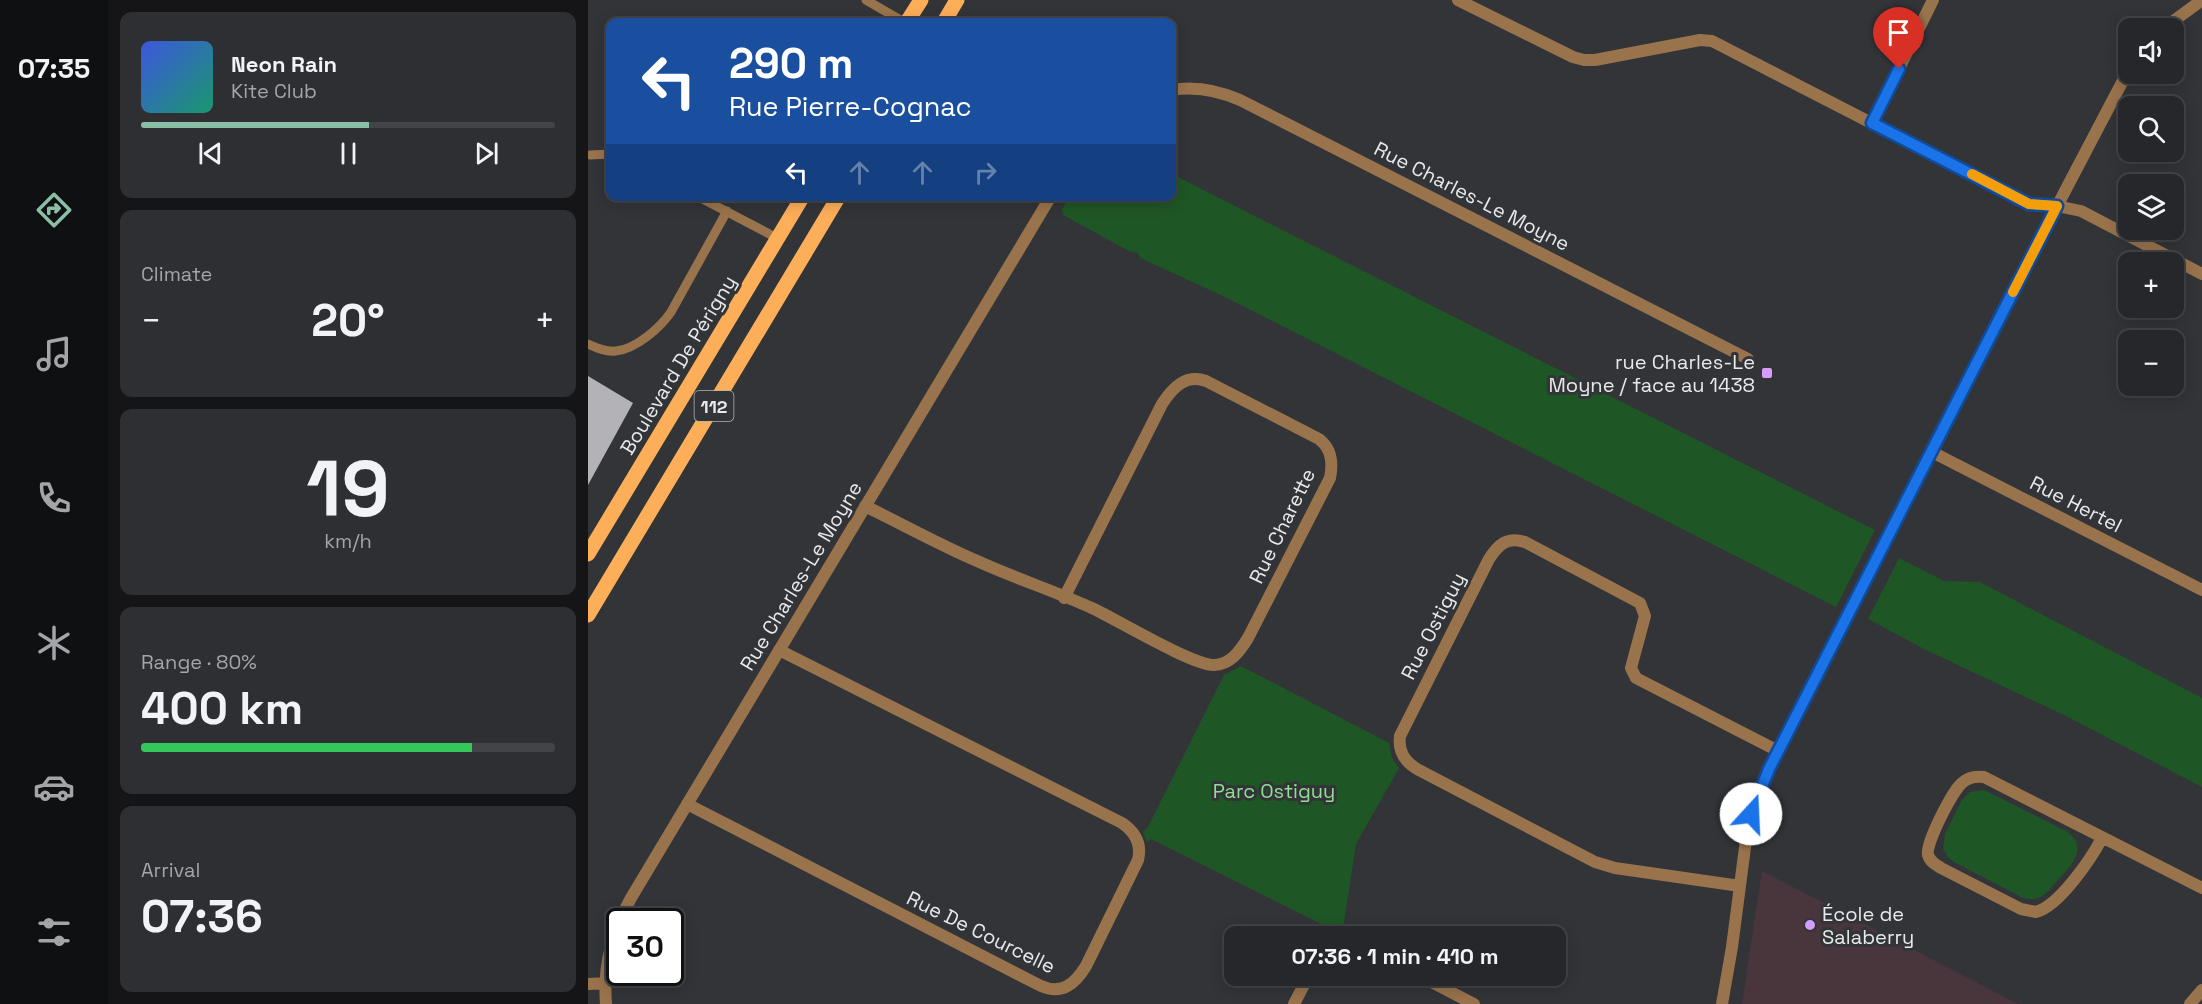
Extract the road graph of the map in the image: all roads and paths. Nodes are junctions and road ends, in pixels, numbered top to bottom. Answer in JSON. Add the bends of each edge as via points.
{"nodes":[{"id":1,"x":866,"y":0,"type":"edge"},
{"id":2,"x":921,"y":0,"type":"edge"},
{"id":3,"x":957,"y":0,"type":"edge"},
{"id":4,"x":1458,"y":0,"type":"edge"},
{"id":5,"x":1933,"y":0,"type":"edge"},
{"id":6,"x":2202,"y":0,"type":"edge"},
{"id":7,"x":899,"y":18,"type":"edge"},
{"id":8,"x":909,"y":18,"type":"edge"},
{"id":9,"x":946,"y":18,"type":"edge"},
{"id":10,"x":2178,"y":18,"type":"edge"},
{"id":11,"x":2121,"y":84,"type":"edge"},
{"id":12,"x":1176,"y":90,"type":"edge"},
{"id":13,"x":1872,"y":123,"type":"junction"},
{"id":14,"x":606,"y":154,"type":"edge"},
{"id":15,"x":588,"y":155,"type":"edge"},
{"id":16,"x":706,"y":201,"type":"edge"},
{"id":17,"x":800,"y":201,"type":"edge"},
{"id":18,"x":836,"y":201,"type":"edge"},
{"id":19,"x":1048,"y":201,"type":"edge"},
{"id":20,"x":2057,"y":206,"type":"junction"},
{"id":21,"x":727,"y":212,"type":"junction"},
{"id":22,"x":777,"y":238,"type":"junction"},
{"id":23,"x":2202,"y":274,"type":"edge"},
{"id":24,"x":588,"y":344,"type":"edge"},
{"id":25,"x":1748,"y":359,"type":"dead end"},
{"id":26,"x":1932,"y":452,"type":"junction"},
{"id":27,"x":865,"y":506,"type":"junction"},
{"id":28,"x":588,"y":554,"type":"edge"},
{"id":29,"x":2202,"y":590,"type":"edge"},
{"id":30,"x":1064,"y":598,"type":"junction"},
{"id":31,"x":588,"y":615,"type":"edge"},
{"id":32,"x":779,"y":650,"type":"junction"},
{"id":33,"x":1778,"y":751,"type":"junction"},
{"id":34,"x":687,"y":804,"type":"junction"},
{"id":35,"x":2102,"y":838,"type":"junction"},
{"id":36,"x":1740,"y":886,"type":"junction"},
{"id":37,"x":2202,"y":888,"type":"edge"},
{"id":38,"x":626,"y":908,"type":"edge"},
{"id":39,"x":606,"y":983,"type":"edge"},
{"id":40,"x":588,"y":984,"type":"edge"},
{"id":41,"x":606,"y":986,"type":"edge"},
{"id":42,"x":1303,"y":986,"type":"edge"},
{"id":43,"x":1439,"y":986,"type":"edge"},
{"id":44,"x":2202,"y":990,"type":"edge"},
{"id":45,"x":606,"y":1004,"type":"edge"},
{"id":46,"x":1294,"y":1004,"type":"edge"},
{"id":47,"x":1474,"y":1004,"type":"edge"},
{"id":48,"x":1722,"y":1004,"type":"edge"},
{"id":49,"x":2190,"y":1004,"type":"edge"}],
"edges":[{"from":1,"to":7,"type":"lane"},
{"from":2,"to":8,"type":"main road"},
{"from":3,"to":9,"type":"main road"},
{"from":4,"to":13,"type":"street","via":[[1584,60],[1712,41]]},
{"from":5,"to":13,"type":"street"},
{"from":6,"to":10,"type":"street"},
{"from":11,"to":20,"type":"street"},
{"from":12,"to":25,"type":"street","name":"Rue Charles-Le Moyne","via":[[1200,89],[1240,100]]},
{"from":13,"to":20,"type":"street","via":[[2029,204]]},
{"from":14,"to":15,"type":"lane"},
{"from":16,"to":21,"type":"lane"},
{"from":17,"to":22,"type":"main road","name":"Boulevard De Périgny","number":"112"},
{"from":18,"to":31,"type":"main road","number":"112"},
{"from":19,"to":27,"type":"street","name":"Rue Charles-Le Moyne"},
{"from":20,"to":23,"type":"street","via":[[2081,211]]},
{"from":20,"to":26,"type":"street"},
{"from":21,"to":22,"type":"lane"},
{"from":21,"to":24,"type":"lane","via":[[663,321],[619,351]]},
{"from":22,"to":28,"type":"main road","name":"Boulevard De Périgny","number":"112"},
{"from":26,"to":29,"type":"street","name":"Rue Hertel"},
{"from":26,"to":33,"type":"street"},
{"from":27,"to":30,"type":"street","name":"Rue Charette","via":[[974,560]]},
{"from":27,"to":32,"type":"street","name":"Rue Charles-Le Moyne"},
{"from":30,"to":30,"type":"street","name":"Rue Charette","via":[[1198,662],[1211,666],[1224,663],[1248,638],[1330,478],[1332,463],[1326,446],[1206,381],[1184,381],[1162,404]]},
{"from":32,"to":34,"type":"street","name":"Rue Charles-Le Moyne"},
{"from":32,"to":34,"type":"street","name":"Rue De Courcelle","via":[[1131,830],[1139,845],[1138,860],[1086,966],[1066,988],[1047,989]]},
{"from":33,"to":36,"type":"street","via":[[1751,814]]},
{"from":33,"to":36,"type":"street","name":"Rue Ostiguy","via":[[1636,678],[1630,668],[1645,616],[1640,603],[1516,540],[1501,543],[1489,559],[1400,736],[1402,754],[1417,769],[1595,862]]},
{"from":34,"to":38,"type":"street","name":"Rue Charles-Le Moyne"},
{"from":35,"to":35,"type":"street","via":[[2086,865],[2052,903],[2036,912],[2021,909],[1941,868],[1930,861],[1927,853],[1931,837],[1958,787],[1968,778],[1976,777],[1994,780]]},
{"from":35,"to":37,"type":"street"},
{"from":36,"to":48,"type":"street"},
{"from":39,"to":40,"type":"street"},
{"from":41,"to":45,"type":"street","name":"Rue Charles-Le Moyne"},
{"from":42,"to":46,"type":"street"},
{"from":43,"to":47,"type":"street"},
{"from":44,"to":49,"type":"street"}]}
